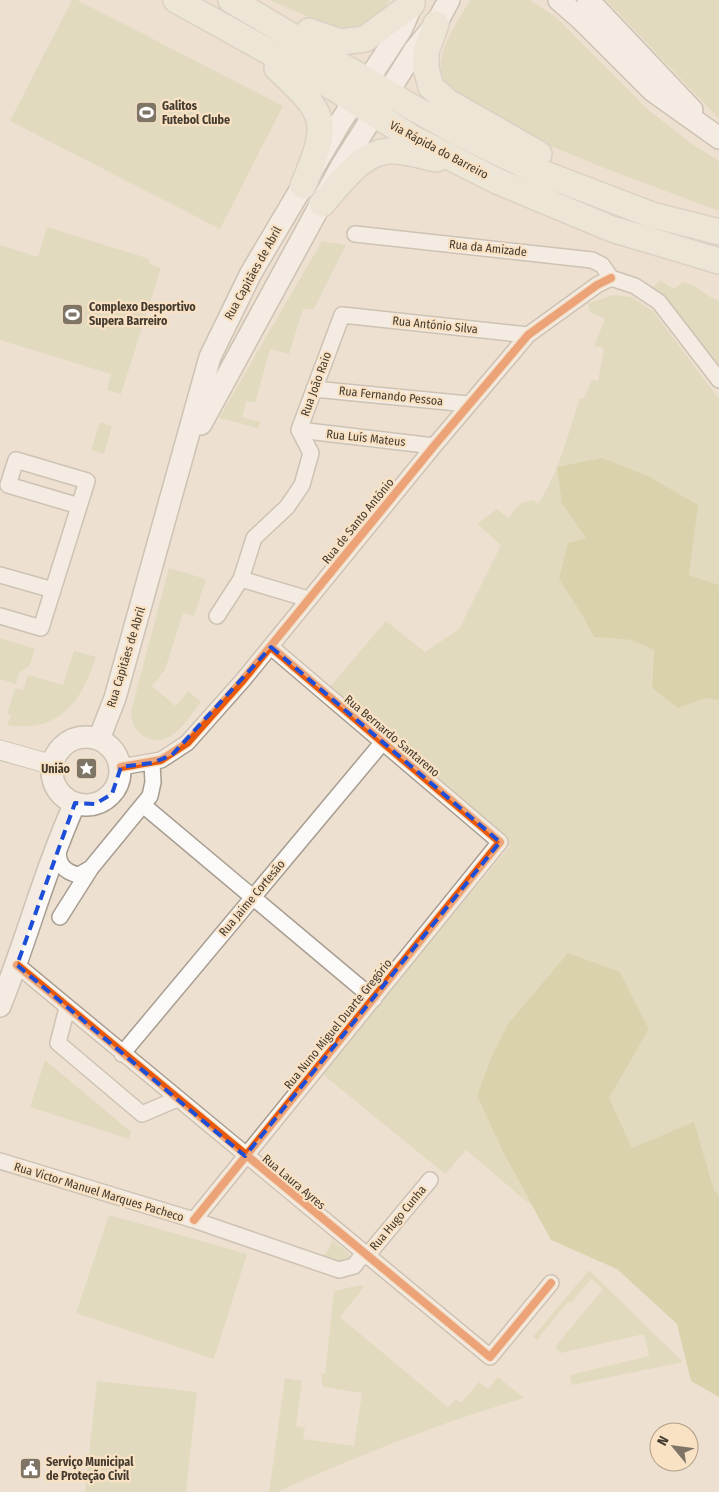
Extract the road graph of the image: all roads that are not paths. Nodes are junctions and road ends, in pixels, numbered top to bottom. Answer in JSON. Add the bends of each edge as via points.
{"nodes":[{"id":1,"x":176,"y":0,"type":"edge"},
{"id":2,"x":231,"y":0,"type":"edge"},
{"id":3,"x":449,"y":0,"type":"edge"},
{"id":4,"x":558,"y":0,"type":"edge"},
{"id":5,"x":588,"y":0,"type":"edge"},
{"id":6,"x":413,"y":2,"type":"edge"},
{"id":7,"x":261,"y":17,"type":"junction"},
{"id":8,"x":436,"y":24,"type":"junction"},
{"id":9,"x":248,"y":41,"type":"junction"},
{"id":10,"x":378,"y":86,"type":"junction"},
{"id":11,"x":364,"y":108,"type":"junction"},
{"id":12,"x":713,"y":134,"type":"edge"},
{"id":13,"x":473,"y":169,"type":"junction"},
{"id":14,"x":303,"y":186,"type":"junction"},
{"id":15,"x":322,"y":204,"type":"junction"},
{"id":16,"x":691,"y":223,"type":"junction"},
{"id":17,"x":719,"y":232,"type":"edge"},
{"id":18,"x":355,"y":234,"type":"dead end"},
{"id":19,"x":719,"y":260,"type":"edge"},
{"id":20,"x":611,"y":278,"type":"junction"},
{"id":21,"x":342,"y":315,"type":"joint"},
{"id":22,"x":528,"y":335,"type":"junction"},
{"id":23,"x":719,"y":380,"type":"edge"},
{"id":24,"x":314,"y":389,"type":"junction"},
{"id":25,"x":468,"y":404,"type":"junction"},
{"id":26,"x":299,"y":430,"type":"junction"},
{"id":27,"x":434,"y":446,"type":"junction"},
{"id":28,"x":182,"y":459,"type":"junction"},
{"id":29,"x":79,"y":506,"type":"junction"},
{"id":30,"x":0,"y":575,"type":"edge"},
{"id":31,"x":241,"y":579,"type":"junction"},
{"id":32,"x":53,"y":590,"type":"junction"},
{"id":33,"x":308,"y":599,"type":"junction"},
{"id":34,"x":0,"y":616,"type":"edge"},
{"id":35,"x":217,"y":616,"type":"dead end"},
{"id":36,"x":271,"y":647,"type":"junction"},
{"id":37,"x":99,"y":739,"type":"junction"},
{"id":38,"x":382,"y":744,"type":"junction"},
{"id":39,"x":0,"y":750,"type":"edge"},
{"id":40,"x":152,"y":763,"type":"junction"},
{"id":41,"x":53,"y":765,"type":"junction"},
{"id":42,"x":121,"y":767,"type":"junction"},
{"id":43,"x":75,"y":803,"type":"junction"},
{"id":44,"x":143,"y":805,"type":"junction"},
{"id":45,"x":500,"y":842,"type":"joint"},
{"id":46,"x":58,"y":843,"type":"junction"},
{"id":47,"x":91,"y":868,"type":"junction"},
{"id":48,"x":252,"y":898,"type":"junction"},
{"id":49,"x":60,"y":917,"type":"dead end"},
{"id":50,"x":17,"y":965,"type":"junction"},
{"id":51,"x":374,"y":999,"type":"junction"},
{"id":52,"x":0,"y":1006,"type":"edge"},
{"id":53,"x":67,"y":1008,"type":"junction"},
{"id":54,"x":122,"y":1054,"type":"junction"},
{"id":55,"x":177,"y":1099,"type":"junction"},
{"id":56,"x":245,"y":1156,"type":"junction"},
{"id":57,"x":0,"y":1161,"type":"edge"},
{"id":58,"x":430,"y":1180,"type":"dead end"},
{"id":59,"x":194,"y":1220,"type":"junction"},
{"id":60,"x":365,"y":1255,"type":"junction"},
{"id":61,"x":552,"y":1283,"type":"dead end"}],
"edges":[{"from":1,"to":9,"type":"highway","name":"Via Rápida do Barreiro"},
{"from":2,"to":7,"type":"highway","name":"Via Rápida do Barreiro"},
{"from":3,"to":8,"type":"main road"},
{"from":4,"to":12,"type":"main road","via":[[653,91]]},
{"from":5,"to":12,"type":"main road"},
{"from":6,"to":7,"type":"highway","via":[[365,39],[350,42],[340,42]]},
{"from":6,"to":10,"type":"main road"},
{"from":7,"to":10,"type":"highway","name":"Via Rápida do Barreiro"},
{"from":8,"to":10,"type":"main road"},
{"from":8,"to":16,"type":"highway","via":[[426,52],[426,68],[431,87],[438,95],[488,127],[568,170]]},
{"from":9,"to":11,"type":"highway","name":"Via Rápida do Barreiro"},
{"from":9,"to":14,"type":"highway","via":[[303,92],[319,116],[320,139]]},
{"from":10,"to":11,"type":"main road"},
{"from":10,"to":16,"type":"highway","name":"Via Rápida do Barreiro","via":[[460,134],[537,171],[644,212]]},
{"from":11,"to":13,"type":"highway","name":"Via Rápida do Barreiro","via":[[414,139]]},
{"from":11,"to":14,"type":"main road","name":"Rua Capitães de Abril"},
{"from":11,"to":15,"type":"main road","name":"Rua Capitães de Abril","via":[[342,165]]},
{"from":13,"to":15,"type":"highway","via":[[403,152],[380,152],[356,167]]},
{"from":13,"to":19,"type":"highway","name":"Via Rápida do Barreiro","via":[[583,218]]},
{"from":14,"to":28,"type":"main road","name":"Rua Capitães de Abril","via":[[251,273],[210,357]]},
{"from":15,"to":28,"type":"main road","name":"Rua Capitães de Abril","via":[[278,278]]},
{"from":16,"to":17,"type":"highway","name":"Via Rápida do Barreiro"},
{"from":18,"to":20,"type":"street","name":"Rua da Amizade","via":[[592,260],[602,265]]},
{"from":20,"to":22,"type":"street","name":"Rua de Santo António"},
{"from":20,"to":23,"type":"street","via":[[635,286],[659,302]]},
{"from":21,"to":22,"type":"street","name":"Rua António Silva"},
{"from":21,"to":24,"type":"street","name":"Rua João Raio"},
{"from":22,"to":25,"type":"street","name":"Rua de Santo António"},
{"from":24,"to":25,"type":"street","name":"Rua Fernando Pessoa"},
{"from":24,"to":26,"type":"street","name":"Rua João Raio"},
{"from":25,"to":27,"type":"street","name":"Rua de Santo António"},
{"from":26,"to":27,"type":"street","name":"Rua Luís Mateus"},
{"from":26,"to":31,"type":"street","name":"Rua João Raio","via":[[311,453],[302,485],[287,507],[254,538]]},
{"from":27,"to":33,"type":"street","name":"Rua de Santo António"},
{"from":28,"to":37,"type":"main road","name":"Rua Capitães de Abril","via":[[116,698]]},
{"from":29,"to":29,"type":"street","via":[[8,485],[16,460],[87,481]]},
{"from":29,"to":32,"type":"street"},
{"from":30,"to":32,"type":"street"},
{"from":31,"to":33,"type":"street"},
{"from":31,"to":35,"type":"street","name":"Rua João Raio"},
{"from":32,"to":34,"type":"street","via":[[41,628]]},
{"from":33,"to":36,"type":"street","name":"Rua de Santo António"},
{"from":36,"to":38,"type":"street","name":"Rua Bernardo Santareno"},
{"from":36,"to":40,"type":"street","name":"Rua de Santo António","via":[[187,743],[172,755]]},
{"from":37,"to":41,"type":"main road","via":[[82,737],[66,743]]},
{"from":37,"to":42,"type":"main road","via":[[114,750]]},
{"from":38,"to":45,"type":"street","name":"Rua Bernardo Santareno"},
{"from":38,"to":48,"type":"street","name":"Rua Jaime Cortesão"},
{"from":39,"to":41,"type":"street"},
{"from":40,"to":42,"type":"street","name":"Rua de Santo António"},
{"from":40,"to":44,"type":"street","via":[[153,788]]},
{"from":41,"to":43,"type":"main road","via":[[55,784],[67,799]]},
{"from":42,"to":43,"type":"main road","via":[[112,794],[95,804]]},
{"from":43,"to":46,"type":"main road"},
{"from":44,"to":47,"type":"street"},
{"from":44,"to":48,"type":"street"},
{"from":45,"to":51,"type":"street","name":"Rua Nuno Miguel Duarte Gregório"},
{"from":46,"to":47,"type":"street","via":[[61,865],[67,872],[79,875]]},
{"from":46,"to":50,"type":"main road"},
{"from":47,"to":49,"type":"street"},
{"from":48,"to":51,"type":"street"},
{"from":48,"to":54,"type":"street","name":"Rua Jaime Cortesão"},
{"from":50,"to":52,"type":"main road"},
{"from":50,"to":53,"type":"street","name":"Rua Laura Ayres"},
{"from":51,"to":56,"type":"street","name":"Rua Nuno Miguel Duarte Gregório"},
{"from":53,"to":54,"type":"street","name":"Rua Laura Ayres"},
{"from":53,"to":55,"type":"street","via":[[58,1043],[142,1114]]},
{"from":54,"to":55,"type":"street","name":"Rua Laura Ayres"},
{"from":55,"to":56,"type":"street","name":"Rua Laura Ayres"},
{"from":56,"to":59,"type":"street","name":"Rua Nuno Miguel Duarte Gregório"},
{"from":56,"to":60,"type":"street","name":"Rua Laura Ayres"},
{"from":57,"to":59,"type":"street","name":"Rua Victor Manuel Marques Pacheco"},
{"from":58,"to":60,"type":"street","name":"Rua Hugo Cunha"},
{"from":59,"to":60,"type":"street","name":"Rua Victor Manuel Marques Pacheco","via":[[339,1270],[354,1266]]},
{"from":60,"to":61,"type":"street","name":"Rua Laura Ayres","via":[[490,1357]]}]}
